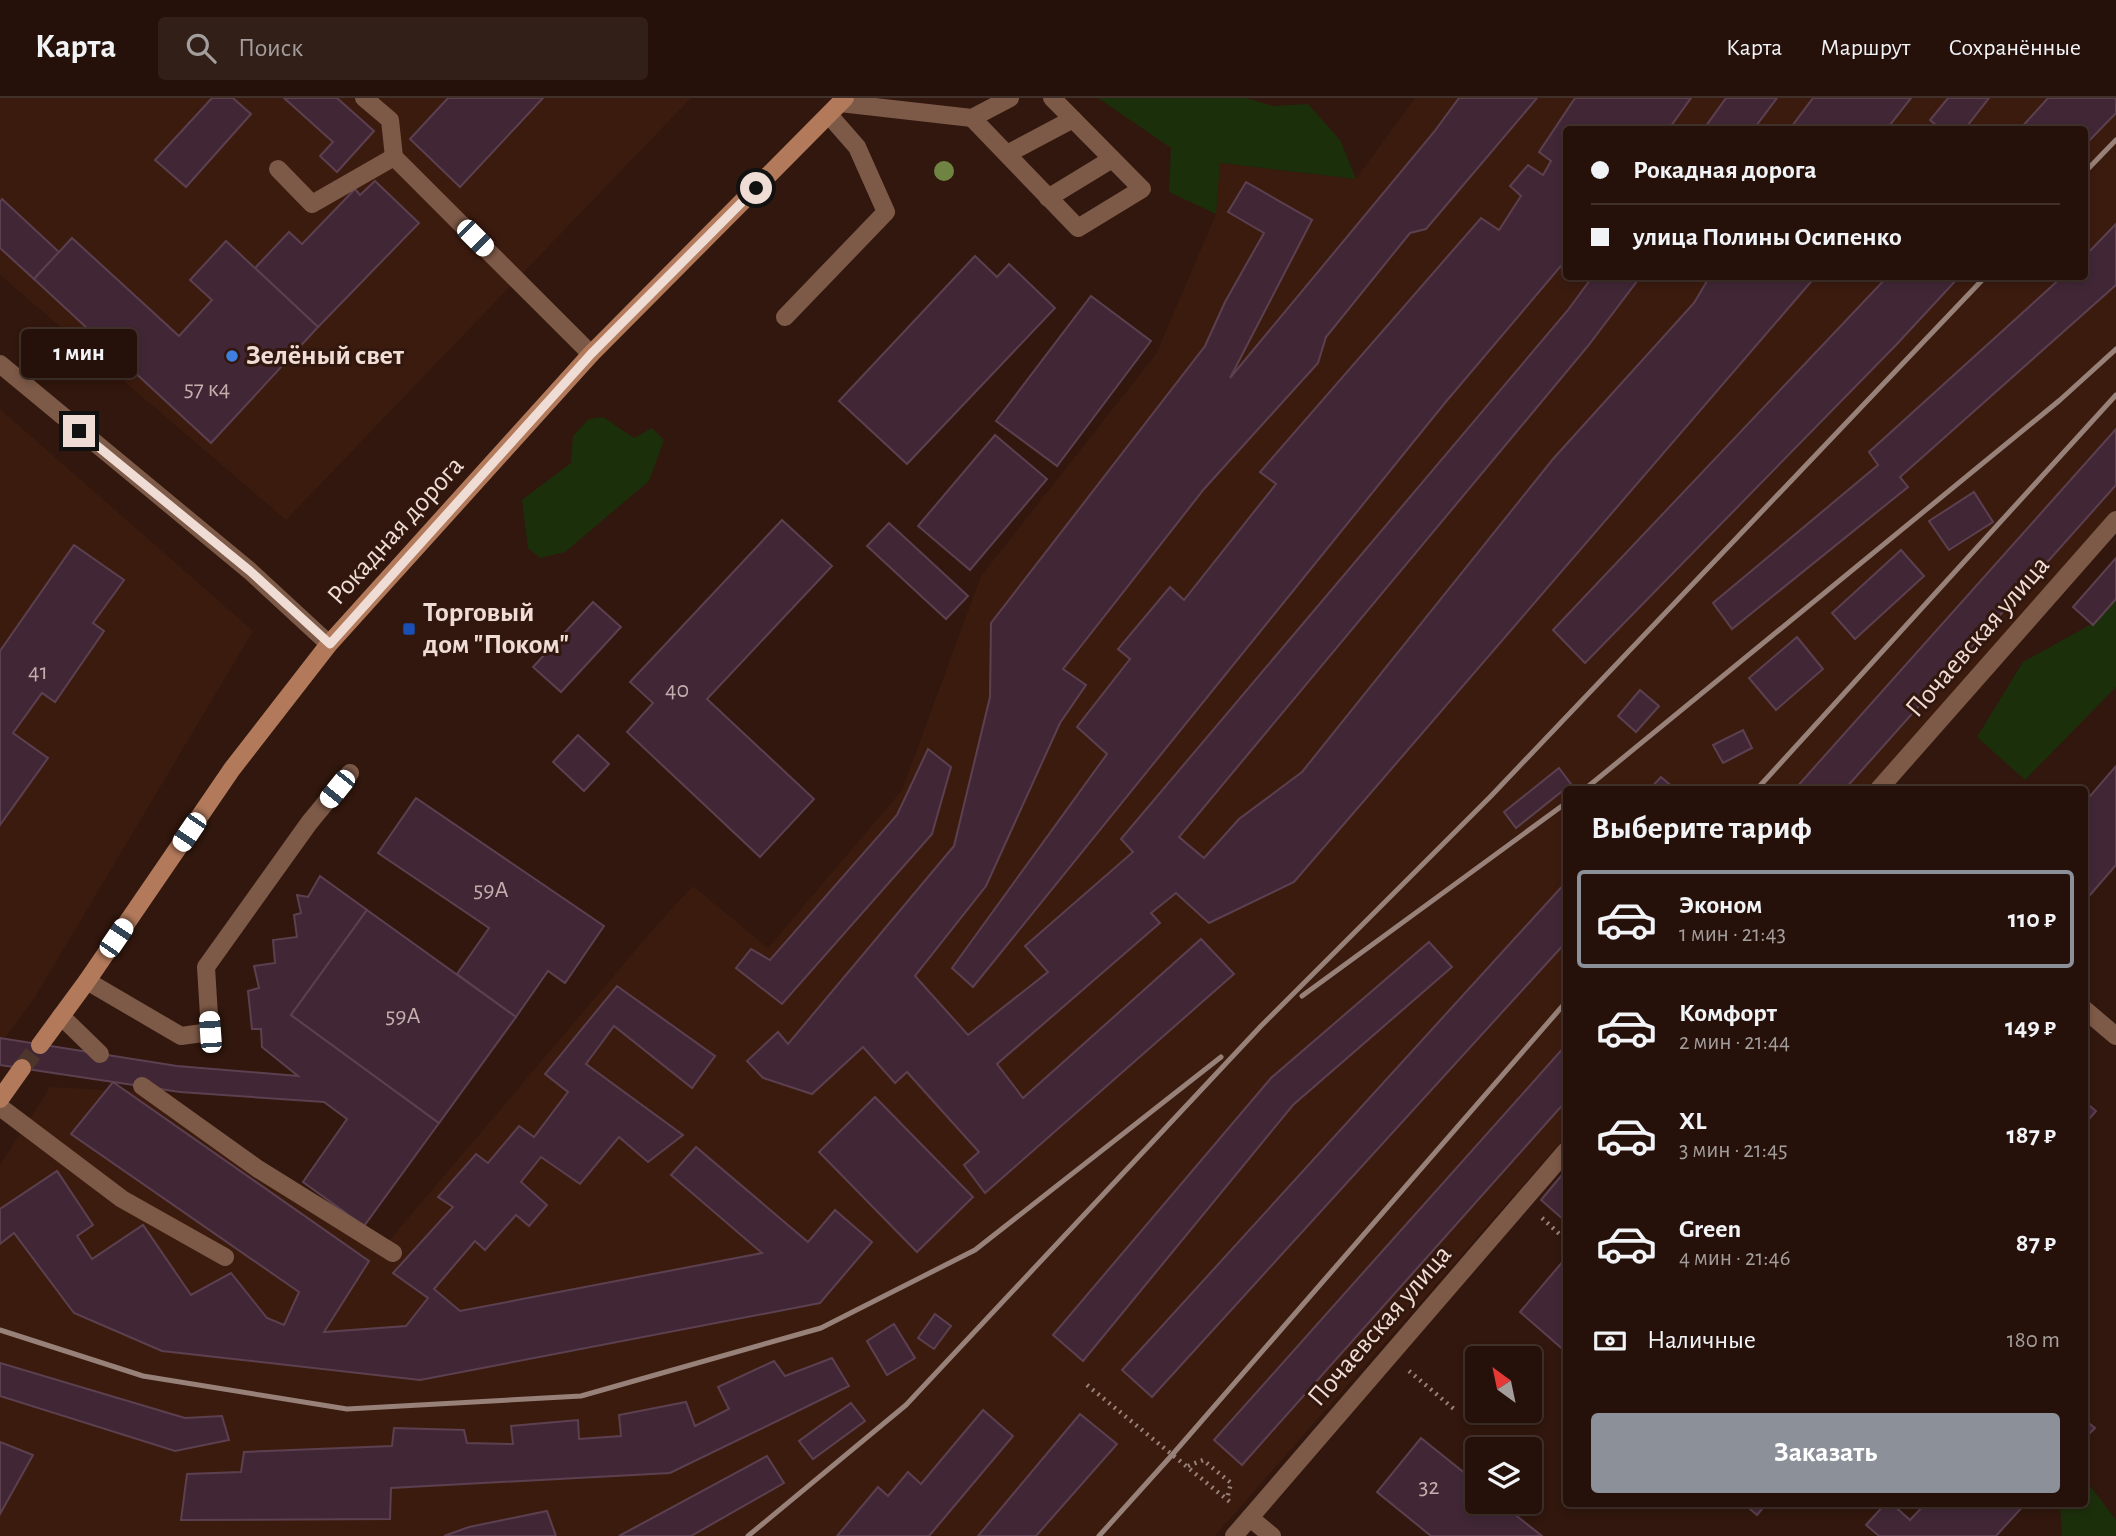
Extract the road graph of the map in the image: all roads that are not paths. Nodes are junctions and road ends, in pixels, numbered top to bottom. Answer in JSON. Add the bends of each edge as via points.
{"nodes":[{"id":1,"x":364,"y":98,"type":"edge"},
{"id":2,"x":1010,"y":98,"type":"edge"},
{"id":3,"x":1052,"y":98,"type":"edge"},
{"id":4,"x":838,"y":105,"type":"edge"},
{"id":5,"x":972,"y":118,"type":"junction"},
{"id":6,"x":1073,"y":119,"type":"junction"},
{"id":7,"x":1007,"y":154,"type":"junction"},
{"id":8,"x":394,"y":157,"type":"junction"},
{"id":9,"x":1112,"y":159,"type":"junction"},
{"id":10,"x":278,"y":169,"type":"dead end"},
{"id":11,"x":1048,"y":198,"type":"junction"},
{"id":12,"x":785,"y":317,"type":"dead end"},
{"id":13,"x":591,"y":354,"type":"junction"},
{"id":14,"x":0,"y":364,"type":"edge"},
{"id":15,"x":2116,"y":520,"type":"edge"},
{"id":16,"x":330,"y":644,"type":"junction"},
{"id":17,"x":350,"y":773,"type":"dead end"},
{"id":18,"x":1882,"y":786,"type":"edge"},
{"id":19,"x":87,"y":981,"type":"junction"},
{"id":20,"x":2088,"y":1012,"type":"edge"},
{"id":21,"x":61,"y":1016,"type":"junction"},
{"id":22,"x":2116,"y":1035,"type":"edge"},
{"id":23,"x":40,"y":1045,"type":"tunnel mouth"},
{"id":24,"x":100,"y":1054,"type":"dead end"},
{"id":25,"x":23,"y":1068,"type":"tunnel mouth"},
{"id":26,"x":142,"y":1086,"type":"dead end"},
{"id":27,"x":0,"y":1099,"type":"edge"},
{"id":28,"x":0,"y":1107,"type":"edge"},
{"id":29,"x":1563,"y":1154,"type":"edge"},
{"id":30,"x":393,"y":1253,"type":"dead end"},
{"id":31,"x":225,"y":1257,"type":"dead end"},
{"id":32,"x":1250,"y":1518,"type":"junction"},
{"id":33,"x":1234,"y":1536,"type":"edge"},
{"id":34,"x":1272,"y":1536,"type":"edge"}],
"edges":[{"from":1,"to":8,"type":"street","via":[[390,121]]},
{"from":2,"to":5,"type":"street"},
{"from":3,"to":6,"type":"street"},
{"from":4,"to":5,"type":"street"},
{"from":4,"to":12,"type":"street","via":[[886,212]]},
{"from":4,"to":13,"type":"main road","name":"Рокадная дорога"},
{"from":5,"to":7,"type":"street"},
{"from":6,"to":7,"type":"street"},
{"from":6,"to":9,"type":"street"},
{"from":7,"to":11,"type":"street"},
{"from":8,"to":10,"type":"street","via":[[312,204]]},
{"from":8,"to":13,"type":"street"},
{"from":9,"to":11,"type":"street"},
{"from":9,"to":11,"type":"street","via":[[1142,189],[1078,229]]},
{"from":13,"to":16,"type":"main road","name":"Рокадная дорога"},
{"from":14,"to":16,"type":"street","via":[[250,571]]},
{"from":15,"to":18,"type":"street","name":"Почаевская улица"},
{"from":16,"to":19,"type":"main road","name":"Рокадная дорога","via":[[232,769]]},
{"from":17,"to":19,"type":"street","via":[[206,967],[210,1032],[181,1036]]},
{"from":19,"to":21,"type":"main road","name":"Рокадная дорога"},
{"from":20,"to":22,"type":"street"},
{"from":21,"to":23,"type":"main road","name":"Рокадная дорога"},
{"from":21,"to":24,"type":"street"},
{"from":25,"to":27,"type":"main road"},
{"from":26,"to":30,"type":"street","via":[[258,1169]]},
{"from":28,"to":31,"type":"street","via":[[122,1199]]},
{"from":29,"to":32,"type":"street","name":"Почаевская улица"},
{"from":32,"to":33,"type":"street","name":"Почаевская улица"},
{"from":32,"to":34,"type":"street"}]}
